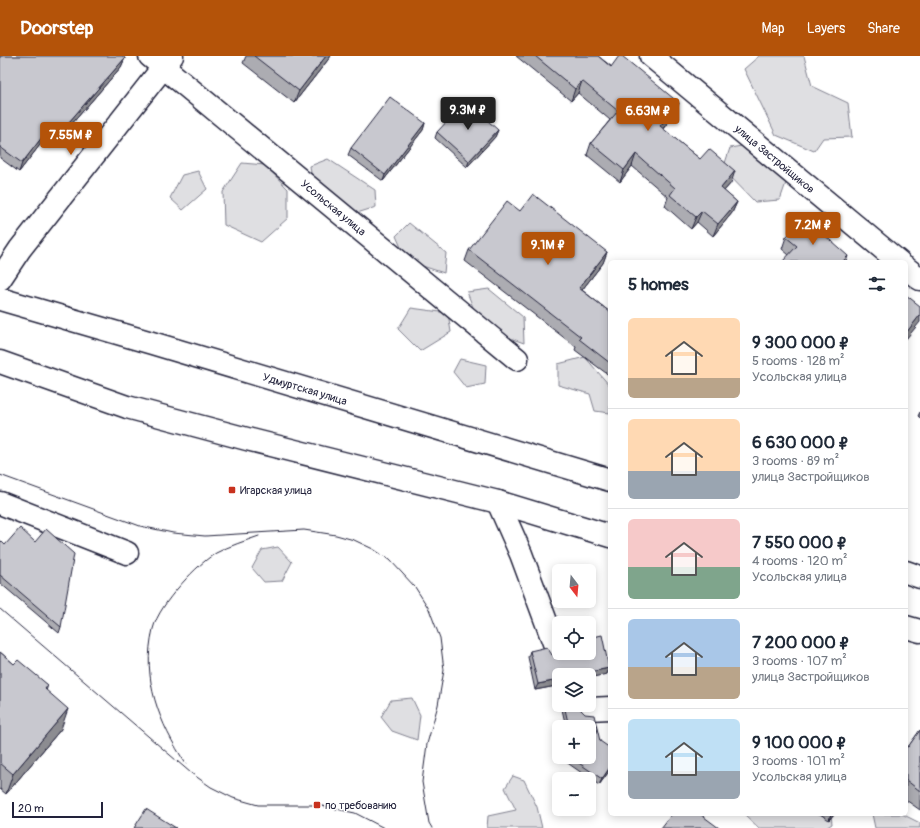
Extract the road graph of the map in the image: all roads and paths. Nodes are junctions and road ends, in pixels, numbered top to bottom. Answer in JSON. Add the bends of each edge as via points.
{"nodes":[{"id":1,"x":651,"y":56,"type":"edge"},
{"id":2,"x":162,"y":59,"type":"edge"},
{"id":3,"x":897,"y":260,"type":"edge"},
{"id":4,"x":908,"y":270,"type":"edge"},
{"id":5,"x":0,"y":279,"type":"edge"},
{"id":6,"x":920,"y":279,"type":"edge"},
{"id":7,"x":0,"y":299,"type":"edge"},
{"id":8,"x":517,"y":359,"type":"dead end"},
{"id":9,"x":0,"y":362,"type":"edge"},
{"id":10,"x":608,"y":479,"type":"edge"},
{"id":11,"x":498,"y":502,"type":"junction"},
{"id":12,"x":0,"y":503,"type":"edge"},
{"id":13,"x":608,"y":535,"type":"edge"},
{"id":14,"x":127,"y":554,"type":"dead end"},
{"id":15,"x":908,"y":573,"type":"edge"},
{"id":16,"x":920,"y":577,"type":"edge"},
{"id":17,"x":908,"y":628,"type":"edge"},
{"id":18,"x":920,"y":631,"type":"edge"},
{"id":19,"x":552,"y":638,"type":"edge"}],
"edges":[{"from":1,"to":3,"type":"main road","name":"улица Застройщиков"},
{"from":2,"to":5,"type":"main road"},
{"from":2,"to":8,"type":"main road","name":"Усольская улица"},
{"from":4,"to":6,"type":"main road"},
{"from":7,"to":10,"type":"main road","name":"Удмуртская улица"},
{"from":9,"to":11,"type":"main road","via":[[127,407]]},
{"from":11,"to":13,"type":"main road"},
{"from":11,"to":19,"type":"main road","via":[[521,554]]},
{"from":12,"to":14,"type":"main road"},
{"from":15,"to":16,"type":"main road"},
{"from":17,"to":18,"type":"main road"}]}
